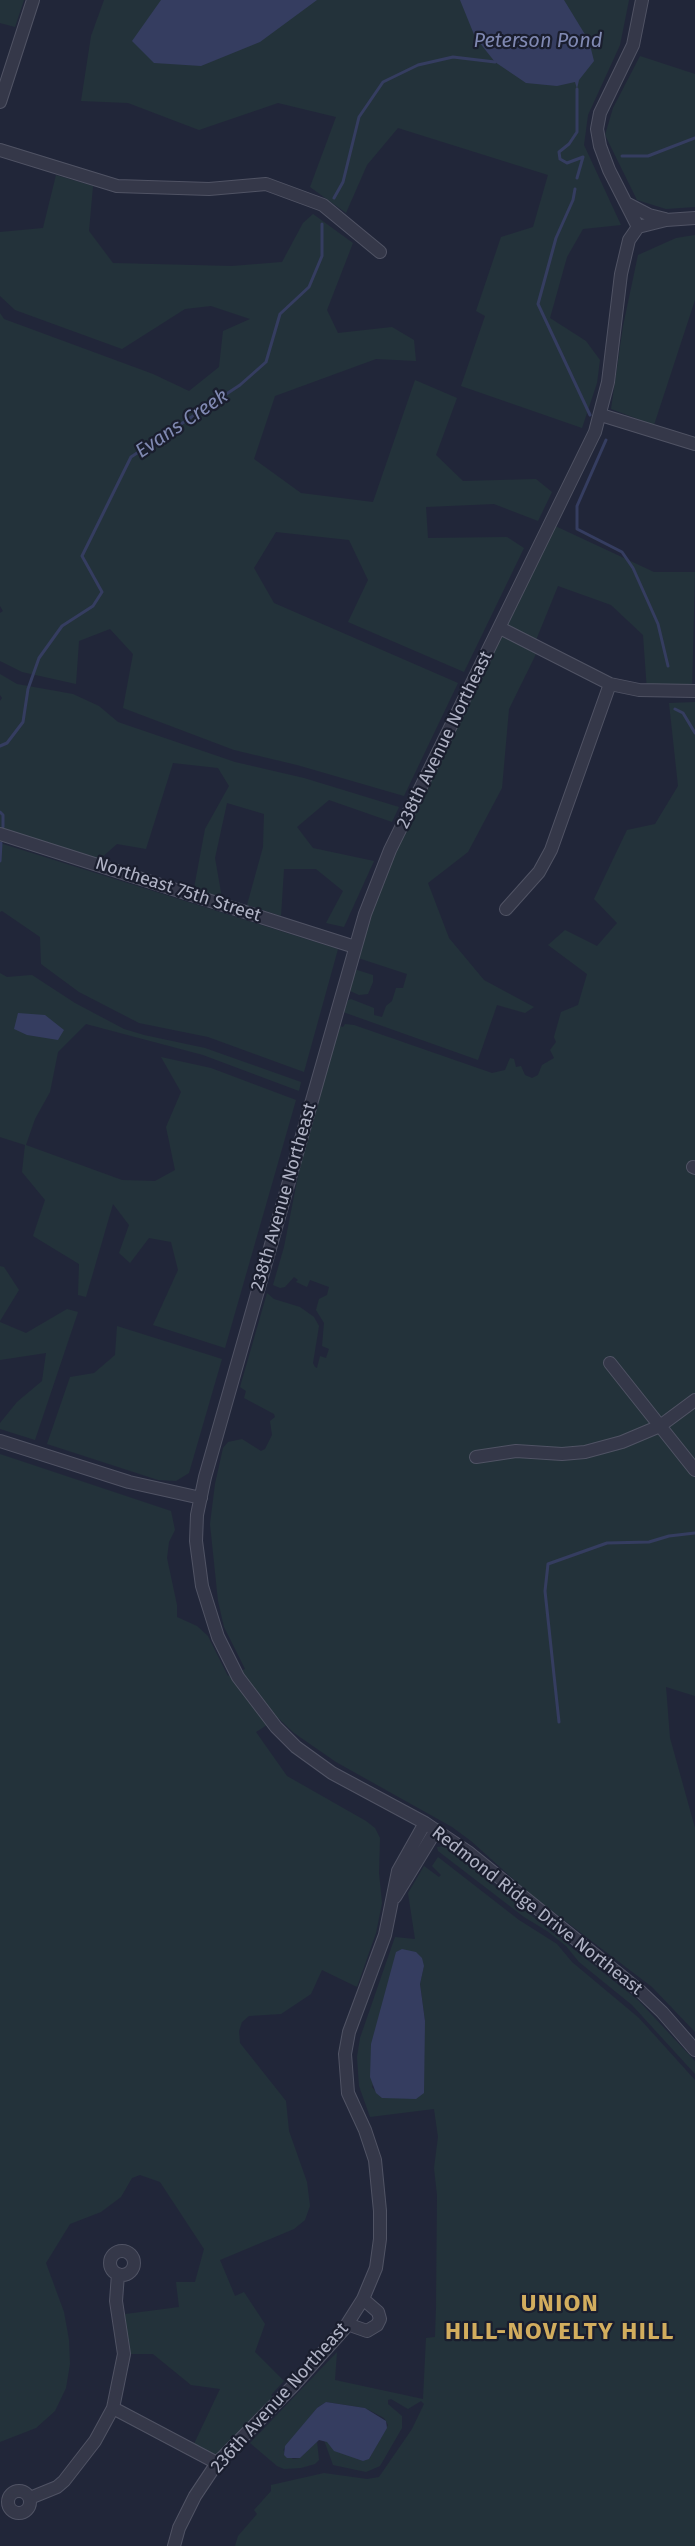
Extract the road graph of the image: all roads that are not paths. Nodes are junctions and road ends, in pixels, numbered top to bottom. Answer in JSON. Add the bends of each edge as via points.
{"nodes":[{"id":1,"x":33,"y":0,"type":"edge"},
{"id":2,"x":642,"y":0,"type":"edge"},
{"id":3,"x":0,"y":102,"type":"edge"},
{"id":4,"x":0,"y":150,"type":"edge"},
{"id":5,"x":626,"y":202,"type":"junction"},
{"id":6,"x":695,"y":218,"type":"edge"},
{"id":7,"x":666,"y":220,"type":"junction"},
{"id":8,"x":638,"y":226,"type":"junction"},
{"id":9,"x":380,"y":252,"type":"dead end"},
{"id":10,"x":601,"y":415,"type":"junction"},
{"id":11,"x":695,"y":444,"type":"edge"},
{"id":12,"x":500,"y":628,"type":"junction"},
{"id":13,"x":610,"y":684,"type":"junction"},
{"id":14,"x":695,"y":691,"type":"edge"},
{"id":15,"x":0,"y":834,"type":"edge"},
{"id":16,"x":506,"y":909,"type":"dead end"},
{"id":17,"x":355,"y":947,"type":"junction"},
{"id":18,"x":610,"y":1363,"type":"dead end"},
{"id":19,"x":695,"y":1400,"type":"edge"},
{"id":20,"x":660,"y":1426,"type":"junction"},
{"id":21,"x":0,"y":1441,"type":"edge"},
{"id":22,"x":476,"y":1457,"type":"dead end"},
{"id":23,"x":695,"y":1470,"type":"edge"},
{"id":24,"x":201,"y":1498,"type":"junction"},
{"id":25,"x":425,"y":1824,"type":"junction"},
{"id":26,"x":436,"y":1830,"type":"junction"},
{"id":27,"x":393,"y":1900,"type":"junction"},
{"id":28,"x":695,"y":2050,"type":"edge"},
{"id":29,"x":118,"y":2274,"type":"dead end"},
{"id":30,"x":363,"y":2299,"type":"junction"},
{"id":31,"x":347,"y":2324,"type":"junction"},
{"id":32,"x":113,"y":2408,"type":"junction"},
{"id":33,"x":218,"y":2463,"type":"junction"},
{"id":34,"x":30,"y":2498,"type":"dead end"},
{"id":35,"x":174,"y":2546,"type":"edge"}],
"edges":[{"from":1,"to":3,"type":"street"},
{"from":2,"to":5,"type":"street","via":[[633,45],[600,113],[597,129],[603,154]]},
{"from":4,"to":9,"type":"street","via":[[117,186],[209,189],[266,184],[322,205]]},
{"from":5,"to":7,"type":"street"},
{"from":5,"to":8,"type":"street"},
{"from":6,"to":7,"type":"street"},
{"from":7,"to":8,"type":"street"},
{"from":8,"to":10,"type":"street","name":"238th Avenue Northeast","via":[[629,240],[621,274]]},
{"from":10,"to":11,"type":"street"},
{"from":10,"to":12,"type":"street","name":"238th Avenue Northeast","via":[[583,460]]},
{"from":12,"to":13,"type":"street"},
{"from":12,"to":17,"type":"street","name":"238th Avenue Northeast","via":[[386,859]]},
{"from":13,"to":14,"type":"street","via":[[639,690]]},
{"from":13,"to":16,"type":"street","via":[[551,850],[539,872]]},
{"from":15,"to":17,"type":"street","name":"Northeast 75th Street"},
{"from":17,"to":24,"type":"street","name":"238th Avenue Northeast"},
{"from":18,"to":20,"type":"street"},
{"from":19,"to":20,"type":"street"},
{"from":20,"to":22,"type":"street","via":[[585,1452],[516,1451]]},
{"from":20,"to":23,"type":"street"},
{"from":21,"to":24,"type":"street","via":[[129,1482]]},
{"from":24,"to":25,"type":"street","name":"Redmond Ridge Drive Northeast","via":[[196,1528],[206,1604],[238,1677],[296,1747],[332,1773]]},
{"from":25,"to":26,"type":"street","name":"Redmond Ridge Drive Northeast"},
{"from":25,"to":27,"type":"street","name":"236th Avenue Northeast","via":[[398,1871]]},
{"from":26,"to":27,"type":"street","name":"236th Avenue Northeast"},
{"from":26,"to":28,"type":"street","name":"Redmond Ridge Drive Northeast","via":[[641,1992]]},
{"from":27,"to":30,"type":"street","name":"236th Avenue Northeast","via":[[345,2054],[348,2093],[375,2160],[379,2200],[376,2268]]},
{"from":29,"to":32,"type":"street","via":[[116,2301],[124,2354]]},
{"from":30,"to":31,"type":"street","name":"236th Avenue Northeast"},
{"from":30,"to":31,"type":"street","via":[[378,2313],[377,2325],[367,2331]]},
{"from":31,"to":33,"type":"street","name":"236th Avenue Northeast"},
{"from":32,"to":33,"type":"street"},
{"from":32,"to":34,"type":"street","via":[[95,2441],[64,2481]]},
{"from":33,"to":35,"type":"street","name":"236th Avenue Northeast","via":[[195,2496]]}]}
